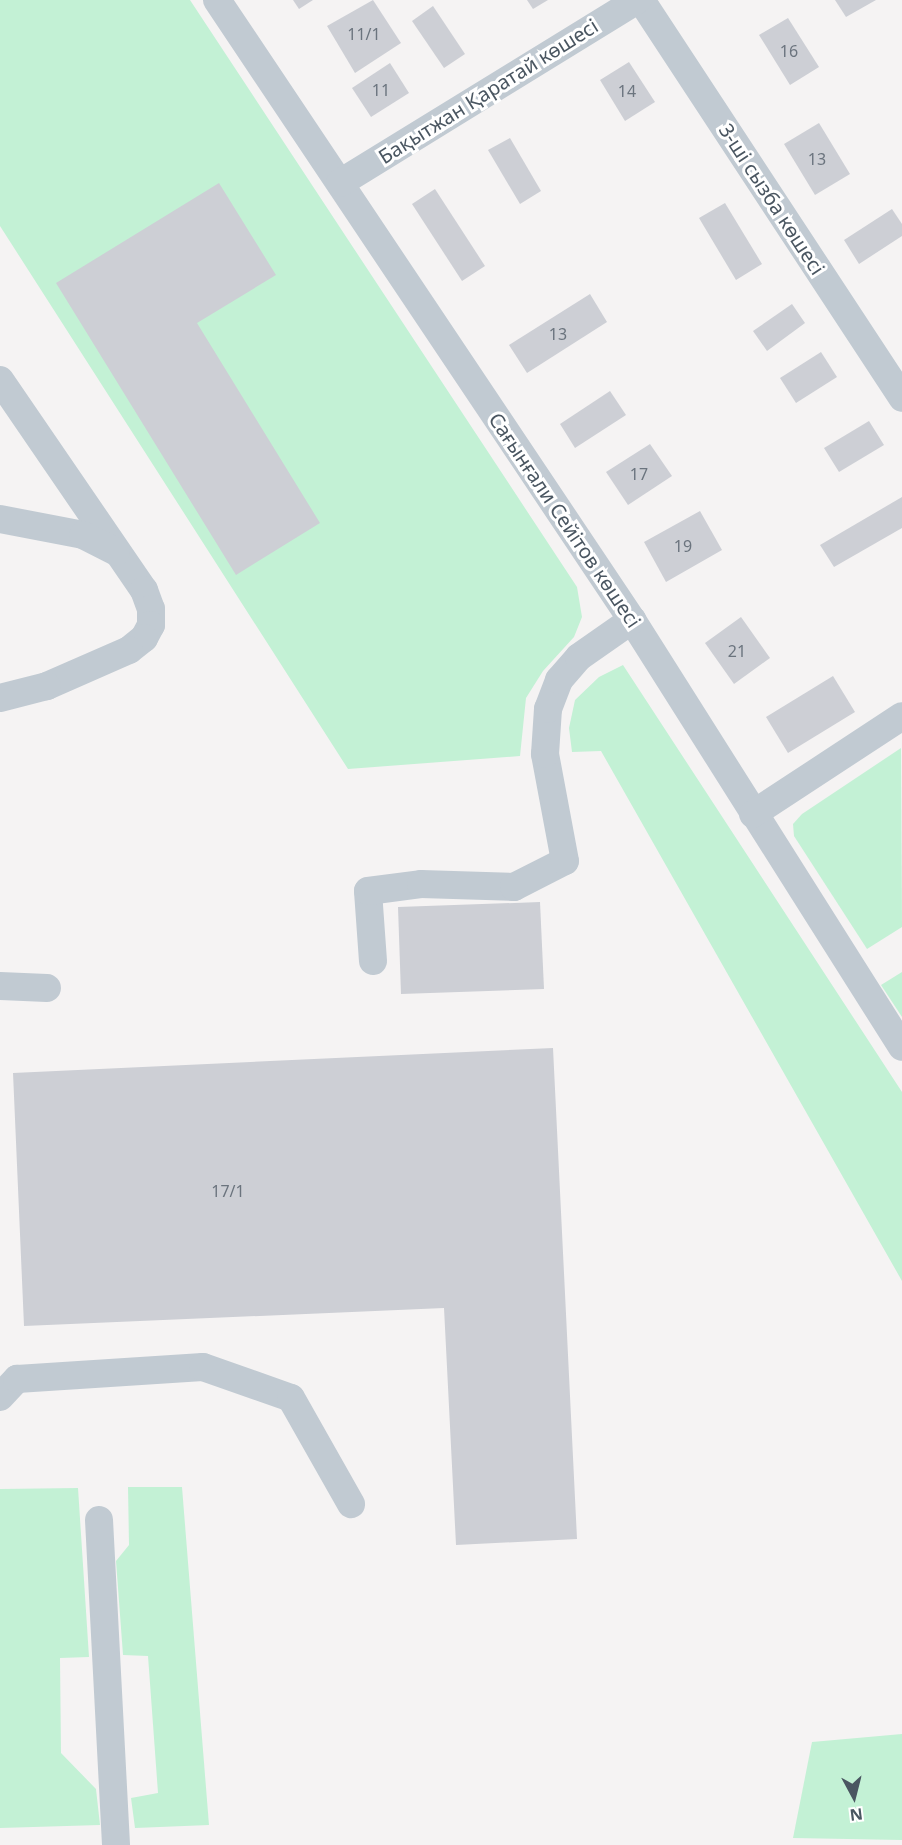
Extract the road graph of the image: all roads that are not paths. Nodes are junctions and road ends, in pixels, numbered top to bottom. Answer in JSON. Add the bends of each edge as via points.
{"nodes":[{"id":1,"x":218,"y":0,"type":"edge"},
{"id":2,"x":639,"y":0,"type":"edge"},
{"id":3,"x":340,"y":183,"type":"junction"},
{"id":4,"x":0,"y":380,"type":"edge"},
{"id":5,"x":902,"y":398,"type":"edge"},
{"id":6,"x":0,"y":519,"type":"edge"},
{"id":7,"x":122,"y":557,"type":"junction"},
{"id":8,"x":632,"y":620,"type":"junction"},
{"id":9,"x":0,"y":698,"type":"edge"},
{"id":10,"x":902,"y":716,"type":"edge"},
{"id":11,"x":753,"y":814,"type":"junction"},
{"id":12,"x":373,"y":961,"type":"dead end"},
{"id":13,"x":0,"y":986,"type":"edge"},
{"id":14,"x":47,"y":988,"type":"dead end"},
{"id":15,"x":902,"y":1047,"type":"edge"},
{"id":16,"x":0,"y":1397,"type":"edge"},
{"id":17,"x":351,"y":1504,"type":"dead end"},
{"id":18,"x":99,"y":1520,"type":"dead end"},
{"id":19,"x":116,"y":1845,"type":"edge"}],
"edges":[{"from":1,"to":3,"type":"street","name":"Сағынғали Сейітов көшесі"},
{"from":2,"to":3,"type":"street","name":"Бақытжан Қаратай көшесі"},
{"from":2,"to":5,"type":"street","name":"3-ші сызба көшесі"},
{"from":3,"to":8,"type":"street","name":"Сағынғали Сейітов көшесі"},
{"from":4,"to":7,"type":"street"},
{"from":6,"to":7,"type":"street","via":[[96,539]]},
{"from":7,"to":9,"type":"street","via":[[144,590],[151,609],[151,625],[144,638],[129,650],[47,686]]},
{"from":8,"to":11,"type":"street","name":"Сағынғали Сейітов көшесі"},
{"from":8,"to":12,"type":"street","via":[[579,657],[559,680],[548,709],[545,754],[565,861],[514,886],[421,884],[368,891]]},
{"from":10,"to":11,"type":"street"},
{"from":11,"to":15,"type":"street","name":"Сағынғали Сейітов көшесі"},
{"from":13,"to":14,"type":"street"},
{"from":16,"to":17,"type":"street","via":[[17,1379],[203,1367],[291,1398]]},
{"from":18,"to":19,"type":"street"}]}
